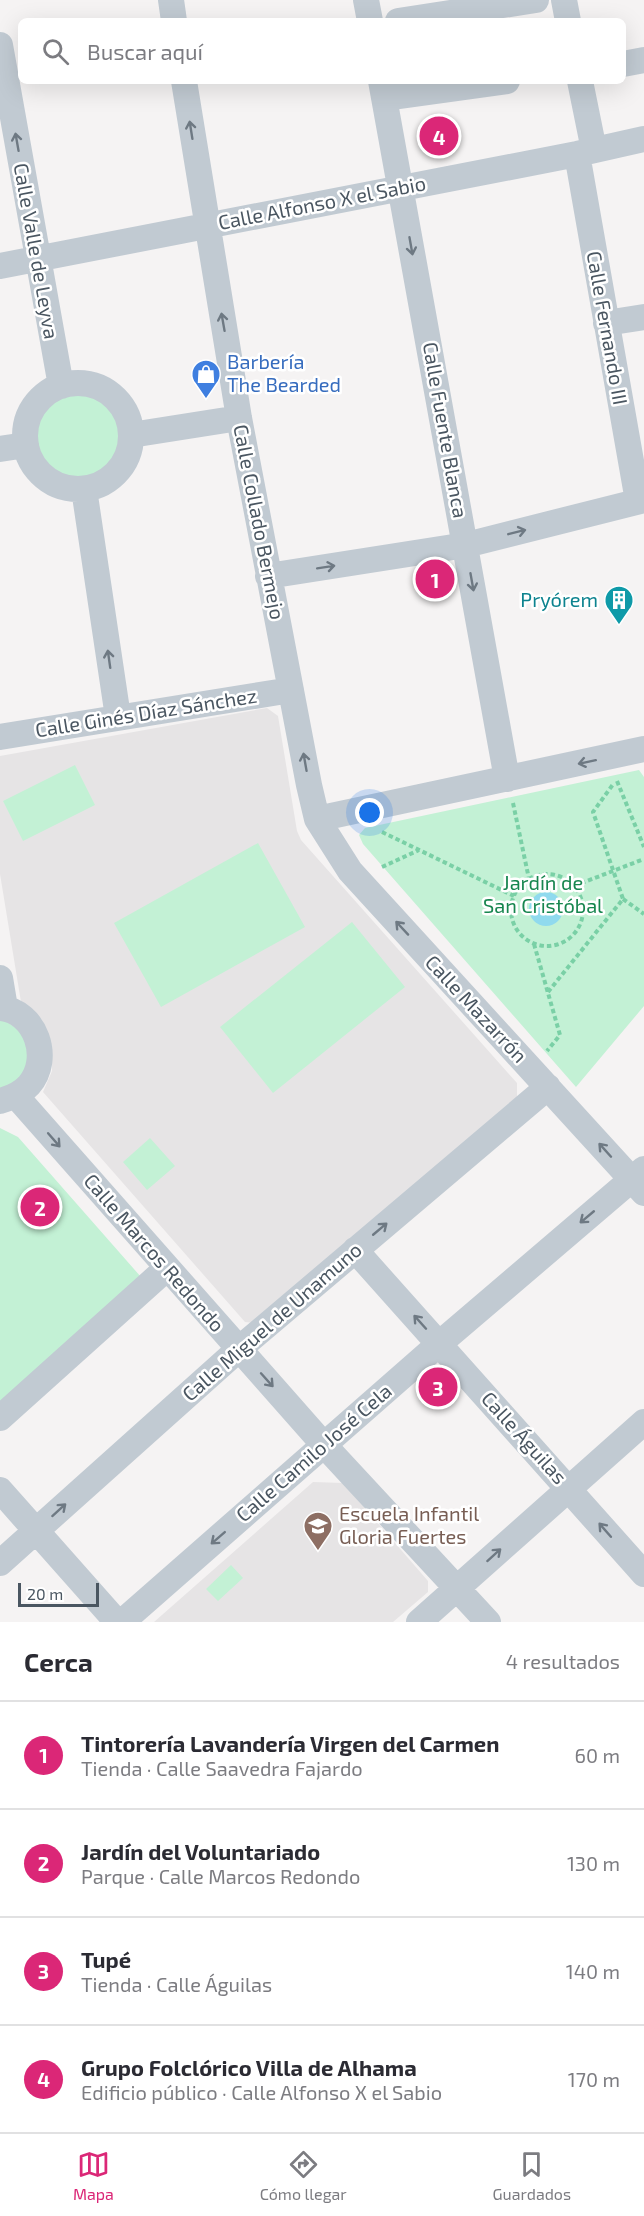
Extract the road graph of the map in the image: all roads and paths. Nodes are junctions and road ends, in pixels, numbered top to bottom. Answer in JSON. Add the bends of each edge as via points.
{"nodes":[{"id":1,"x":171,"y":0,"type":"edge"},
{"id":2,"x":366,"y":0,"type":"edge"},
{"id":3,"x":536,"y":0,"type":"edge"},
{"id":4,"x":564,"y":0,"type":"edge"},
{"id":5,"x":174,"y":18,"type":"edge"},
{"id":6,"x":369,"y":18,"type":"edge"},
{"id":7,"x":418,"y":18,"type":"edge"},
{"id":8,"x":567,"y":18,"type":"edge"},
{"id":9,"x":0,"y":45,"type":"edge"},
{"id":10,"x":644,"y":60,"type":"edge"},
{"id":11,"x":626,"y":63,"type":"edge"},
{"id":12,"x":184,"y":84,"type":"edge"},
{"id":13,"x":466,"y":84,"type":"edge"},
{"id":14,"x":580,"y":84,"type":"edge"},
{"id":15,"x":383,"y":90,"type":"edge"},
{"id":16,"x":644,"y":139,"type":"edge"},
{"id":17,"x":586,"y":152,"type":"junction"},
{"id":18,"x":401,"y":188,"type":"junction"},
{"id":19,"x":207,"y":224,"type":"junction"},
{"id":20,"x":37,"y":258,"type":"junction"},
{"id":21,"x":0,"y":266,"type":"edge"},
{"id":22,"x":644,"y":317,"type":"edge"},
{"id":23,"x":606,"y":323,"type":"junction"},
{"id":24,"x":61,"y":386,"type":"junction"},
{"id":25,"x":239,"y":418,"type":"junction"},
{"id":26,"x":131,"y":435,"type":"junction"},
{"id":27,"x":26,"y":445,"type":"junction"},
{"id":28,"x":0,"y":449,"type":"edge"},
{"id":29,"x":84,"y":489,"type":"junction"},
{"id":30,"x":641,"y":501,"type":"edge"},
{"id":31,"x":466,"y":544,"type":"junction"},
{"id":32,"x":268,"y":576,"type":"junction"},
{"id":33,"x":291,"y":690,"type":"junction"},
{"id":34,"x":118,"y":717,"type":"junction"},
{"id":35,"x":0,"y":737,"type":"edge"},
{"id":36,"x":644,"y":749,"type":"edge"},
{"id":37,"x":614,"y":768,"type":"junction"},
{"id":38,"x":507,"y":779,"type":"junction"},
{"id":39,"x":317,"y":819,"type":"junction"},
{"id":40,"x":381,"y":831,"type":"dead end"},
{"id":41,"x":644,"y":847,"type":"edge"},
{"id":42,"x":419,"y":850,"type":"junction"},
{"id":43,"x":644,"y":859,"type":"edge"},
{"id":44,"x":613,"y":871,"type":"junction"},
{"id":45,"x":357,"y":879,"type":"junction"},
{"id":46,"x":529,"y":879,"type":"junction"},
{"id":47,"x":574,"y":886,"type":"junction"},
{"id":48,"x":514,"y":896,"type":"junction"},
{"id":49,"x":623,"y":899,"type":"junction"},
{"id":50,"x":644,"y":914,"type":"edge"},
{"id":51,"x":534,"y":943,"type":"junction"},
{"id":52,"x":0,"y":978,"type":"edge"},
{"id":53,"x":548,"y":992,"type":"junction"},
{"id":54,"x":3,"y":1008,"type":"edge"},
{"id":55,"x":540,"y":1078,"type":"junction"},
{"id":56,"x":8,"y":1099,"type":"edge"},
{"id":57,"x":640,"y":1180,"type":"edge"},
{"id":58,"x":355,"y":1250,"type":"junction"},
{"id":59,"x":167,"y":1268,"type":"junction"},
{"id":60,"x":439,"y":1344,"type":"junction"},
{"id":61,"x":239,"y":1349,"type":"junction"},
{"id":62,"x":0,"y":1418,"type":"edge"},
{"id":63,"x":644,"y":1422,"type":"edge"},
{"id":64,"x":324,"y":1445,"type":"junction"},
{"id":65,"x":568,"y":1488,"type":"junction"},
{"id":66,"x":0,"y":1490,"type":"edge"},
{"id":67,"x":36,"y":1530,"type":"junction"},
{"id":68,"x":0,"y":1563,"type":"edge"},
{"id":69,"x":644,"y":1574,"type":"edge"},
{"id":70,"x":458,"y":1588,"type":"junction"},
{"id":71,"x":119,"y":1622,"type":"edge"},
{"id":72,"x":419,"y":1622,"type":"edge"},
{"id":73,"x":488,"y":1622,"type":"edge"}],
"edges":[{"from":1,"to":5,"type":"street"},
{"from":2,"to":6,"type":"street"},
{"from":3,"to":7,"type":"street"},
{"from":4,"to":8,"type":"street"},
{"from":20,"to":9,"type":"street","name":"Calle Valle de Leyva","one_way":true},
{"from":10,"to":11,"type":"street"},
{"from":19,"to":12,"type":"street","name":"Calle Collado Bermejo","one_way":true},
{"from":13,"to":15,"type":"street"},
{"from":14,"to":17,"type":"street","name":"Calle Fernando III"},
{"from":15,"to":18,"type":"street","name":"Calle Fuente Blanca"},
{"from":16,"to":17,"type":"street","name":"Calle Alfonso X el Sabio"},
{"from":17,"to":18,"type":"street","name":"Calle Alfonso X el Sabio"},
{"from":17,"to":23,"type":"street","name":"Calle Fernando III"},
{"from":18,"to":19,"type":"street","name":"Calle Alfonso X el Sabio"},
{"from":18,"to":31,"type":"street","name":"Calle Fuente Blanca","one_way":true},
{"from":19,"to":20,"type":"street","name":"Calle Alfonso X el Sabio"},
{"from":25,"to":19,"type":"street","name":"Calle Collado Bermejo","one_way":true},
{"from":20,"to":21,"type":"street","name":"Calle Alfonso X el Sabio"},
{"from":20,"to":24,"type":"street","name":"Calle Valle de Leyva"},
{"from":22,"to":23,"type":"street"},
{"from":23,"to":30,"type":"street","name":"Calle Fernando III"},
{"from":24,"to":26,"type":"street","via":[[79,383],[112,396],[124,410]]},
{"from":24,"to":27,"type":"street","via":[[42,398],[29,416]]},
{"from":25,"to":26,"type":"street"},
{"from":25,"to":32,"type":"street","name":"Calle Collado Bermejo"},
{"from":26,"to":29,"type":"street","via":[[125,461],[115,474]]},
{"from":27,"to":28,"type":"street"},
{"from":27,"to":29,"type":"street","via":[[40,473],[53,483]]},
{"from":34,"to":29,"type":"street","one_way":true},
{"from":31,"to":30,"type":"street","one_way":true},
{"from":32,"to":31,"type":"street","one_way":true},
{"from":31,"to":38,"type":"street","name":"Calle Fuente Blanca","one_way":true},
{"from":32,"to":33,"type":"street","name":"Calle Collado Bermejo"},
{"from":33,"to":34,"type":"street","name":"Calle Ginés Díaz Sánchez"},
{"from":39,"to":33,"type":"street","name":"Calle Collado Bermejo","one_way":true},
{"from":34,"to":35,"type":"street","name":"Calle Ginés Díaz Sánchez"},
{"from":36,"to":37,"type":"street"},
{"from":37,"to":38,"type":"street","one_way":true},
{"from":37,"to":41,"type":"path"},
{"from":37,"to":44,"type":"path","via":[[593,812]]},
{"from":38,"to":39,"type":"street"},
{"from":38,"to":46,"type":"path"},
{"from":39,"to":45,"type":"street","name":"Calle Mazarrón"},
{"from":40,"to":42,"type":"path"},
{"from":42,"to":45,"type":"path"},
{"from":42,"to":48,"type":"path"},
{"from":43,"to":44,"type":"path"},
{"from":44,"to":47,"type":"path"},
{"from":44,"to":49,"type":"path"},
{"from":55,"to":45,"type":"street","name":"Calle Mazarrón","one_way":true},
{"from":46,"to":47,"type":"path","via":[[548,873]]},
{"from":46,"to":48,"type":"path"},
{"from":47,"to":51,"type":"path","via":[[583,914],[574,935],[553,946]]},
{"from":48,"to":51,"type":"path","via":[[510,912],[513,924]]},
{"from":49,"to":50,"type":"path"},
{"from":49,"to":53,"type":"path"},
{"from":51,"to":53,"type":"path"},
{"from":52,"to":54,"type":"street"},
{"from":53,"to":55,"type":"path","via":[[560,1035]]},
{"from":54,"to":56,"type":"street","via":[[20,1015],[32,1026],[39,1041],[40,1057],[29,1086]]},
{"from":57,"to":55,"type":"street","name":"Calle Mazarrón","one_way":true},
{"from":58,"to":55,"type":"street","name":"Calle Miguel de Unamuno","one_way":true},
{"from":56,"to":59,"type":"street","name":"Calle Marcos Redondo","one_way":true},
{"from":57,"to":60,"type":"street","name":"Calle Camilo José Cela","one_way":true},
{"from":60,"to":58,"type":"street","name":"Calle Águilas","one_way":true},
{"from":58,"to":61,"type":"street","name":"Calle Miguel de Unamuno"},
{"from":59,"to":61,"type":"street","name":"Calle Marcos Redondo"},
{"from":59,"to":62,"type":"street"},
{"from":60,"to":64,"type":"street","name":"Calle Camilo José Cela"},
{"from":60,"to":65,"type":"street","name":"Calle Águilas"},
{"from":61,"to":64,"type":"street","name":"Calle Marcos Redondo","one_way":true},
{"from":67,"to":61,"type":"street","name":"Calle Miguel de Unamuno","one_way":true},
{"from":63,"to":65,"type":"street"},
{"from":64,"to":70,"type":"street","name":"Calle Marcos Redondo"},
{"from":64,"to":71,"type":"street","name":"Calle Camilo José Cela","one_way":true},
{"from":69,"to":65,"type":"street","name":"Calle Águilas","one_way":true},
{"from":70,"to":65,"type":"street","one_way":true},
{"from":66,"to":67,"type":"street"},
{"from":67,"to":68,"type":"street","name":"Calle Miguel de Unamuno"},
{"from":67,"to":71,"type":"street"},
{"from":70,"to":72,"type":"street"},
{"from":70,"to":73,"type":"street","name":"Calle Marcos Redondo"}]}
